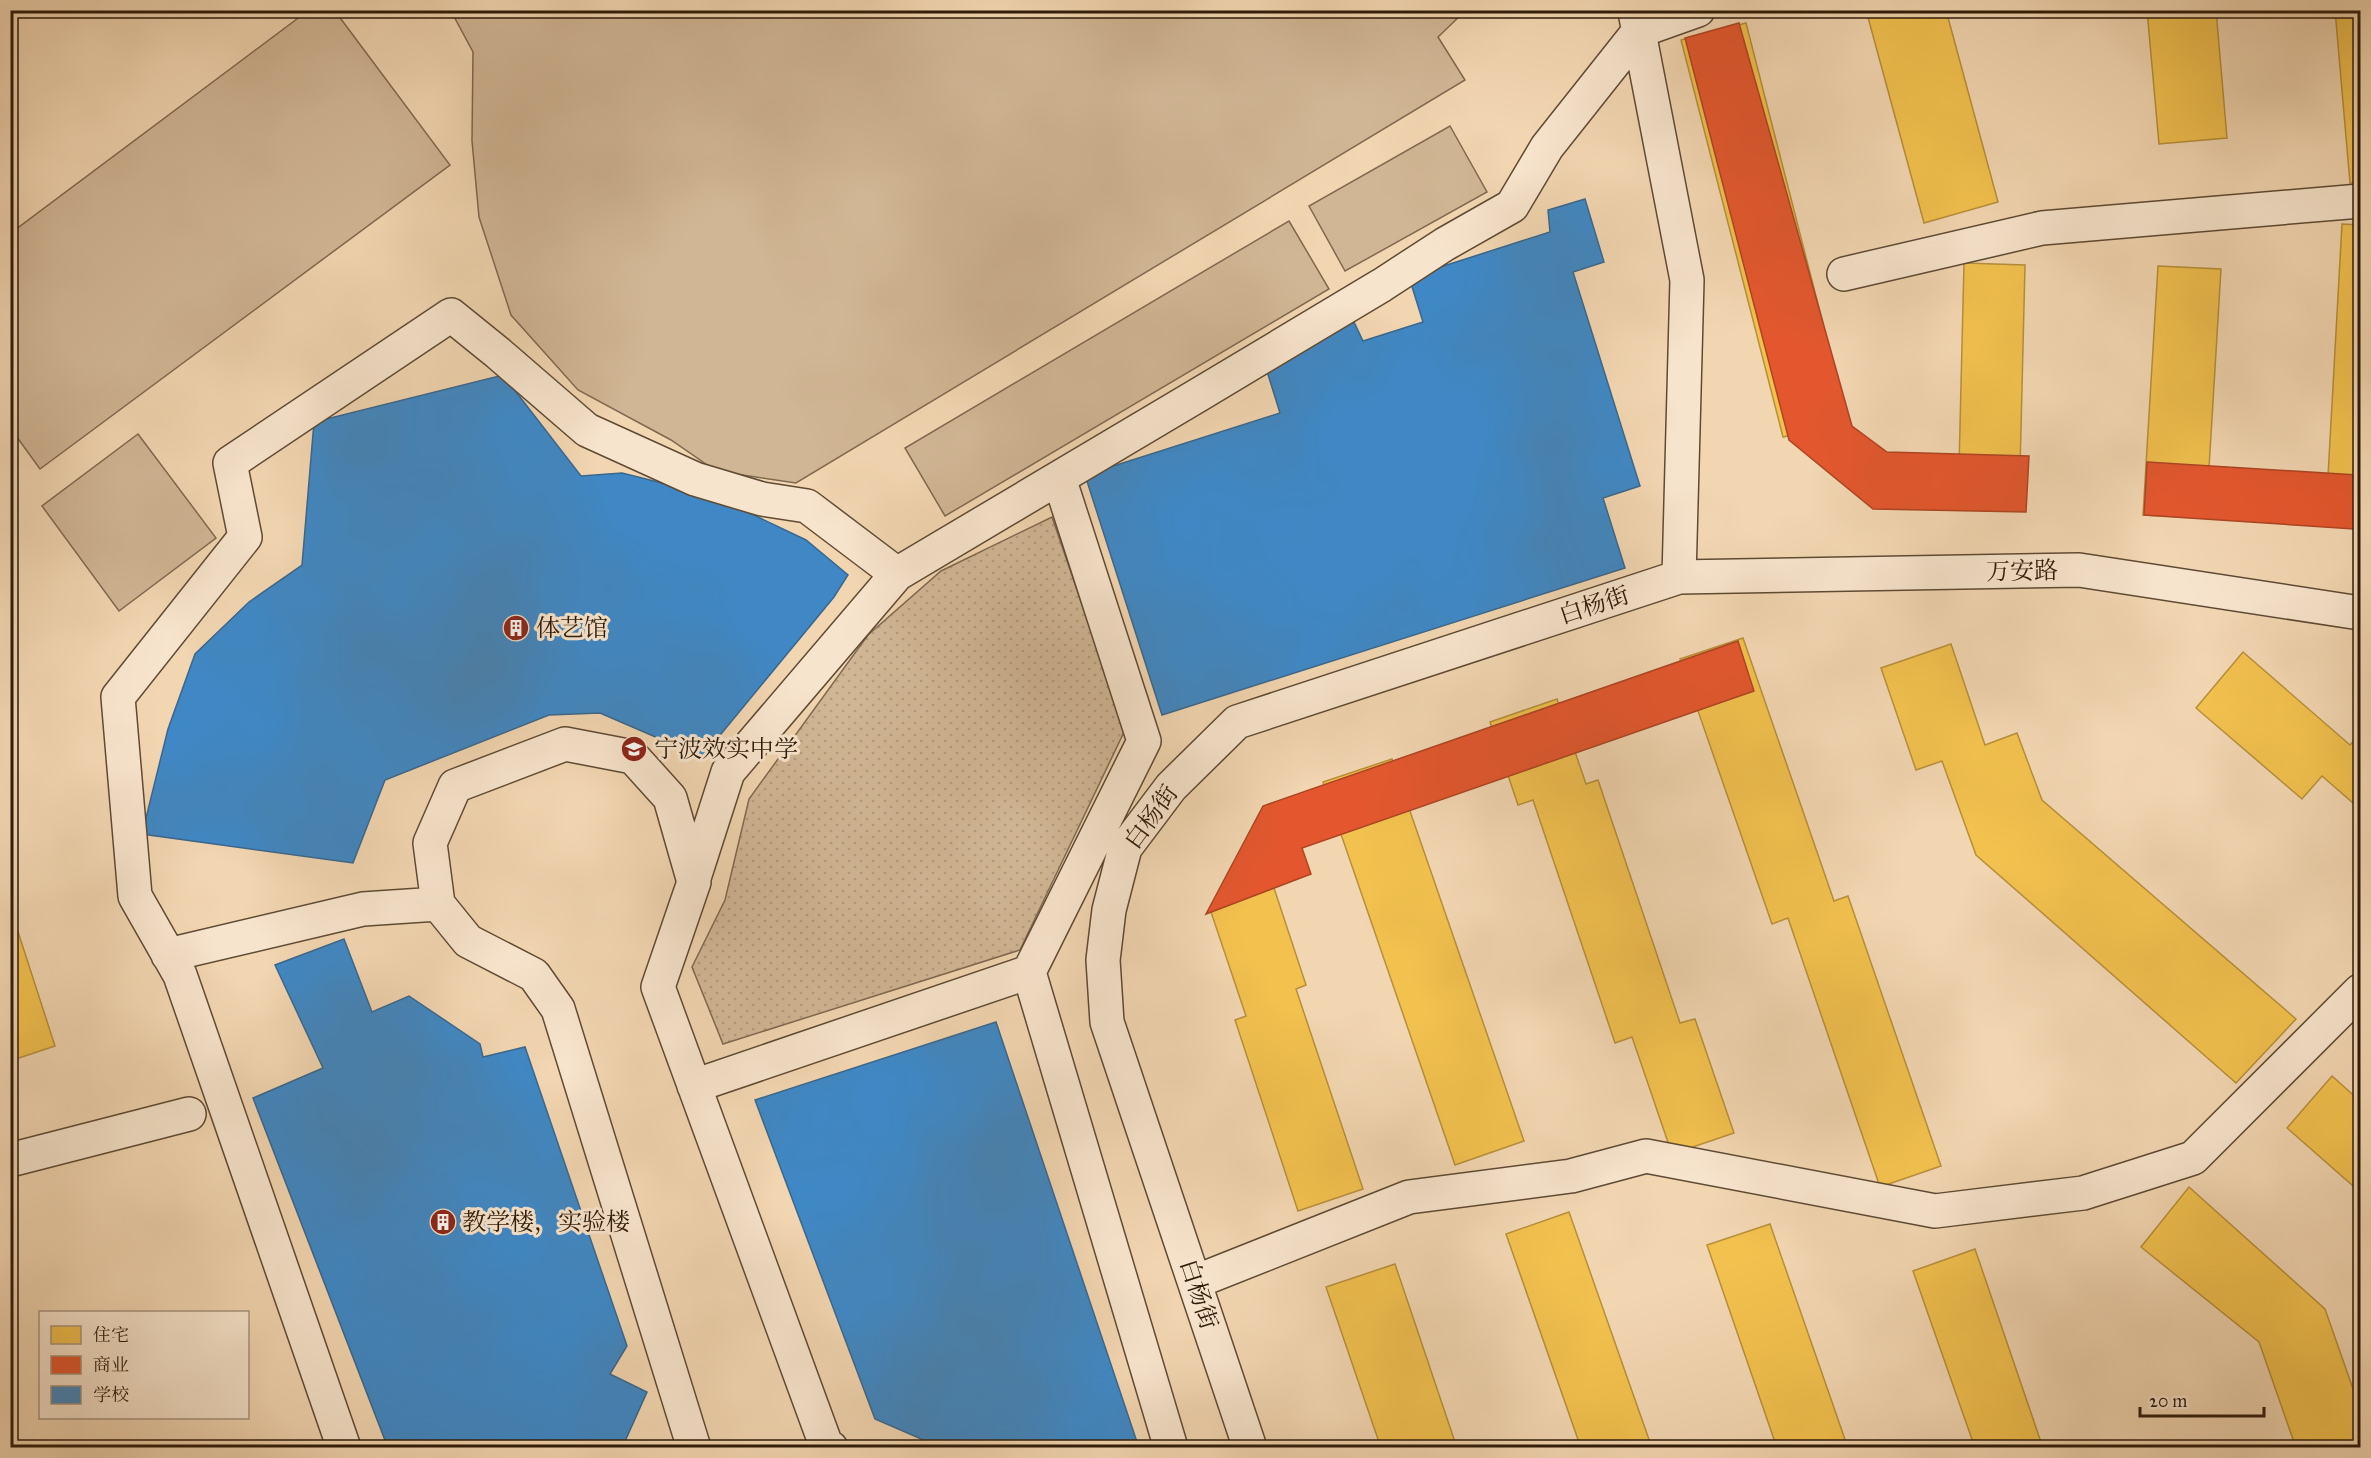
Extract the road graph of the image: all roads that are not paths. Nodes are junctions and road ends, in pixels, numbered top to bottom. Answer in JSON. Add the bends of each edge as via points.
{"nodes":[{"id":1,"x":1698,"y":10,"type":"edge"},
{"id":2,"x":1637,"y":21,"type":"edge"},
{"id":3,"x":2361,"y":201,"type":"edge"},
{"id":4,"x":1845,"y":274,"type":"dead end"},
{"id":5,"x":1059,"y":478,"type":"junction"},
{"id":6,"x":897,"y":574,"type":"junction"},
{"id":7,"x":1679,"y":578,"type":"junction"},
{"id":8,"x":2361,"y":613,"type":"edge"},
{"id":9,"x":693,"y":881,"type":"junction"},
{"id":10,"x":438,"y":904,"type":"junction"},
{"id":11,"x":168,"y":955,"type":"junction"},
{"id":12,"x":1029,"y":972,"type":"junction"},
{"id":13,"x":2361,"y":991,"type":"edge"},
{"id":14,"x":694,"y":1086,"type":"junction"},
{"id":15,"x":189,"y":1114,"type":"dead end"},
{"id":16,"x":10,"y":1160,"type":"edge"},
{"id":17,"x":1195,"y":1282,"type":"junction"},
{"id":18,"x":826,"y":1447,"type":"edge"},
{"id":19,"x":344,"y":1448,"type":"edge"},
{"id":20,"x":694,"y":1448,"type":"edge"},
{"id":21,"x":1171,"y":1448,"type":"edge"},
{"id":22,"x":1250,"y":1448,"type":"edge"}],
"edges":[{"from":1,"to":2,"type":"street"},
{"from":2,"to":5,"type":"street","via":[[1547,147],[1512,206]]},
{"from":2,"to":7,"type":"street","via":[[1687,280]]},
{"from":3,"to":4,"type":"street","via":[[2042,228]]},
{"from":5,"to":6,"type":"street"},
{"from":5,"to":12,"type":"street","via":[[1144,741]]},
{"from":6,"to":9,"type":"street","via":[[728,772]]},
{"from":6,"to":11,"type":"street","via":[[807,506],[762,499],[695,479],[587,430],[451,315],[230,463],[245,537],[118,697],[135,896]]},
{"from":7,"to":8,"type":"street","name":"万安路","via":[[2079,570]]},
{"from":7,"to":17,"type":"street","name":"白杨街","via":[[1237,722],[1171,787],[1125,848],[1109,909],[1103,960],[1107,1022]]},
{"from":9,"to":10,"type":"street","via":[[670,798],[633,757],[565,744],[455,786],[430,843]]},
{"from":9,"to":14,"type":"street","via":[[658,987]]},
{"from":10,"to":11,"type":"street","via":[[363,909]]},
{"from":10,"to":20,"type":"street","via":[[468,941],[534,975],[558,1009]]},
{"from":11,"to":19,"type":"street","via":[[180,975]]},
{"from":12,"to":14,"type":"street"},
{"from":12,"to":21,"type":"street"},
{"from":13,"to":17,"type":"street","via":[[2193,1158],[2083,1193],[1935,1211],[1646,1156],[1571,1176],[1409,1197]]},
{"from":14,"to":18,"type":"street"},
{"from":15,"to":16,"type":"street"},
{"from":17,"to":22,"type":"street","name":"白杨街"}]}
